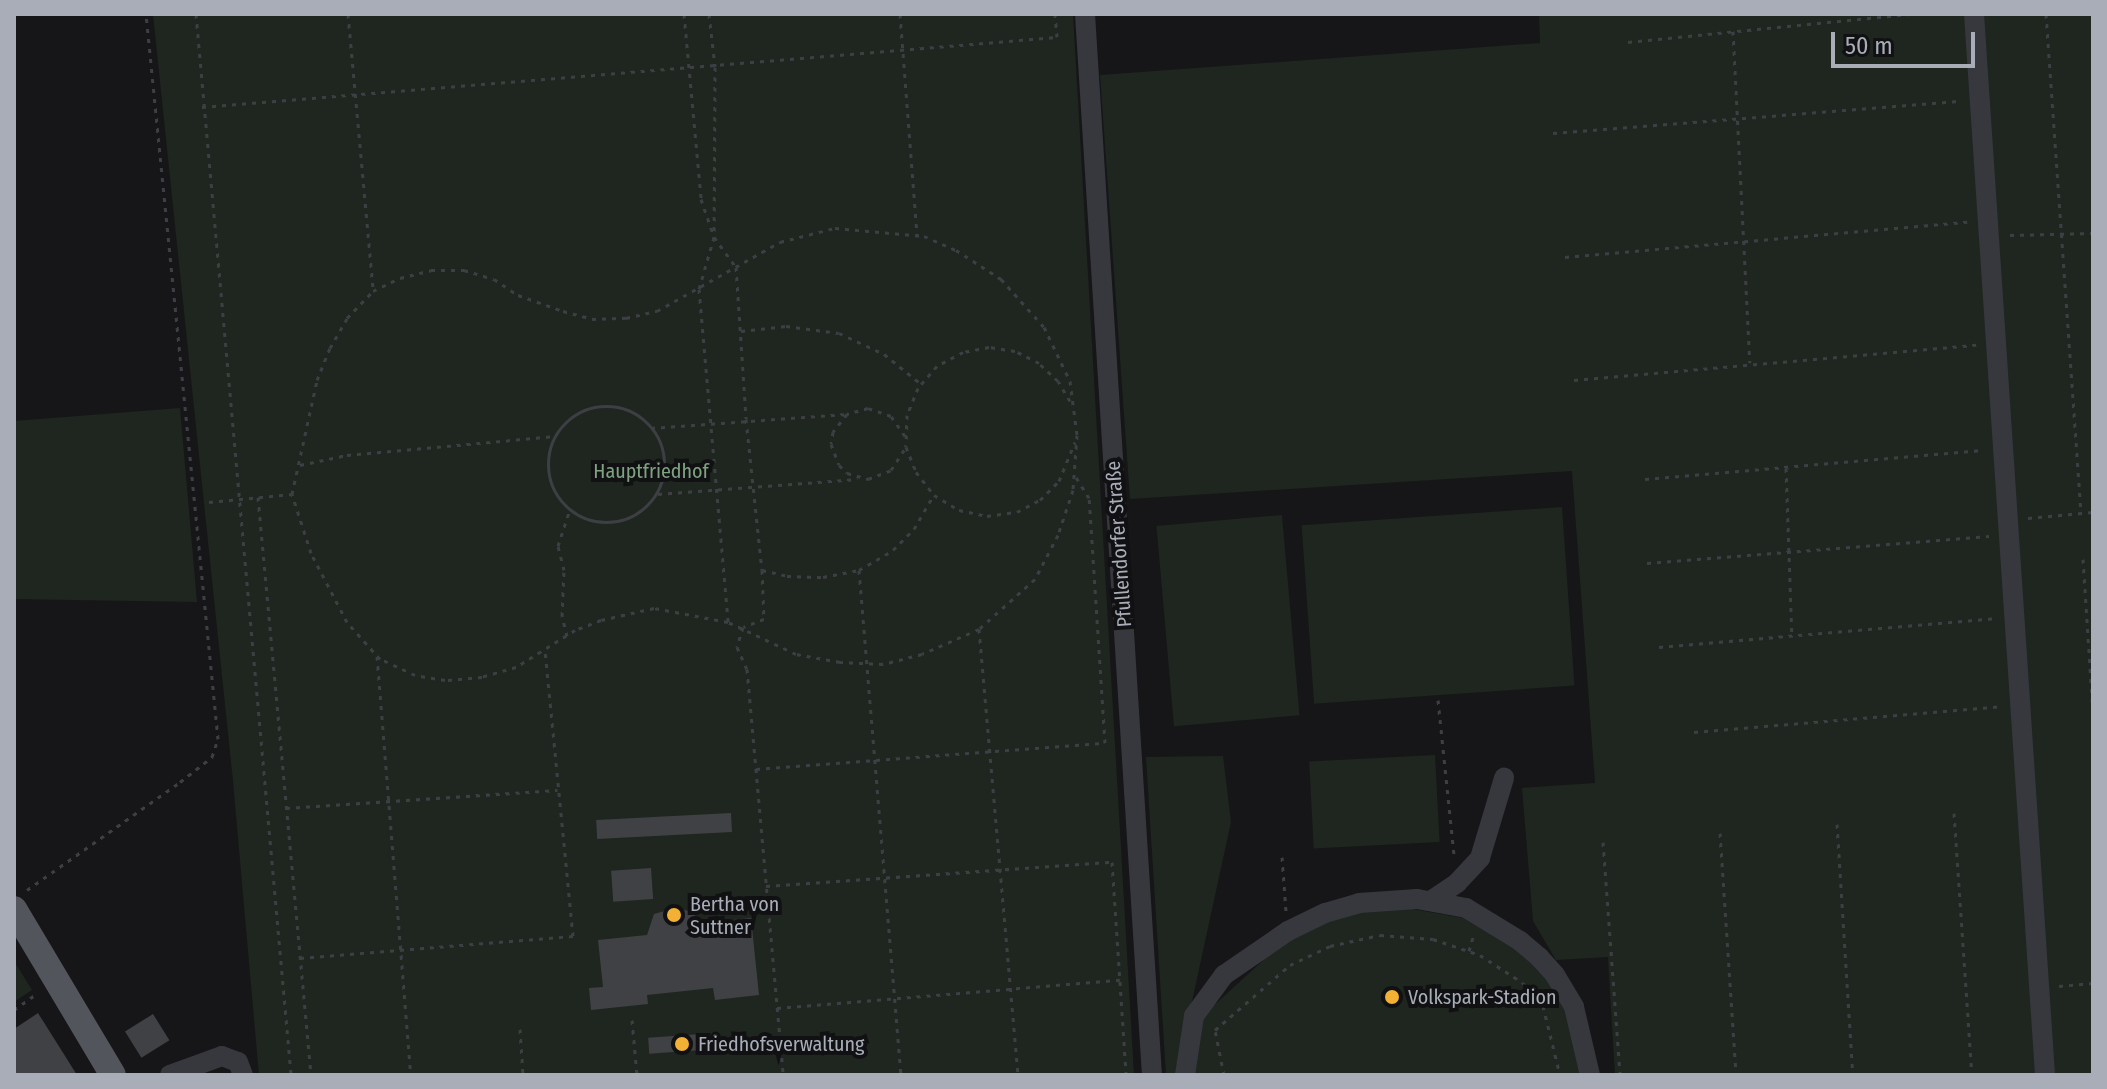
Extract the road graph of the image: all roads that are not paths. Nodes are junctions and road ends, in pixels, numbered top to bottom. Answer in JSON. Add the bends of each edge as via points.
{"nodes":[{"id":1,"x":1085,"y":14,"type":"edge"},
{"id":2,"x":1974,"y":14,"type":"edge"},
{"id":3,"x":1504,"y":778,"type":"dead end"},
{"id":4,"x":1462,"y":878,"type":"junction"},
{"id":5,"x":20,"y":900,"type":"edge"},
{"id":6,"x":1432,"y":900,"type":"junction"},
{"id":7,"x":1466,"y":908,"type":"junction"},
{"id":8,"x":113,"y":1075,"type":"edge"},
{"id":9,"x":170,"y":1075,"type":"edge"},
{"id":10,"x":243,"y":1075,"type":"edge"},
{"id":11,"x":1152,"y":1075,"type":"edge"},
{"id":12,"x":1185,"y":1075,"type":"edge"},
{"id":13,"x":1590,"y":1075,"type":"edge"},
{"id":14,"x":2045,"y":1075,"type":"edge"}],
"edges":[{"from":1,"to":11,"type":"street","name":"Pfullendorfer Straße"},
{"from":2,"to":14,"type":"street"},
{"from":3,"to":4,"type":"street","via":[[1480,858]]},
{"from":4,"to":6,"type":"street"},
{"from":4,"to":7,"type":"street"},
{"from":5,"to":8,"type":"main road"},
{"from":6,"to":7,"type":"street"},
{"from":6,"to":12,"type":"street","via":[[1359,903],[1325,913],[1288,931],[1224,975],[1194,1016]]},
{"from":7,"to":13,"type":"street","via":[[1520,941],[1555,975],[1574,1007]]},
{"from":9,"to":10,"type":"street","via":[[222,1056],[238,1062]]}]}
